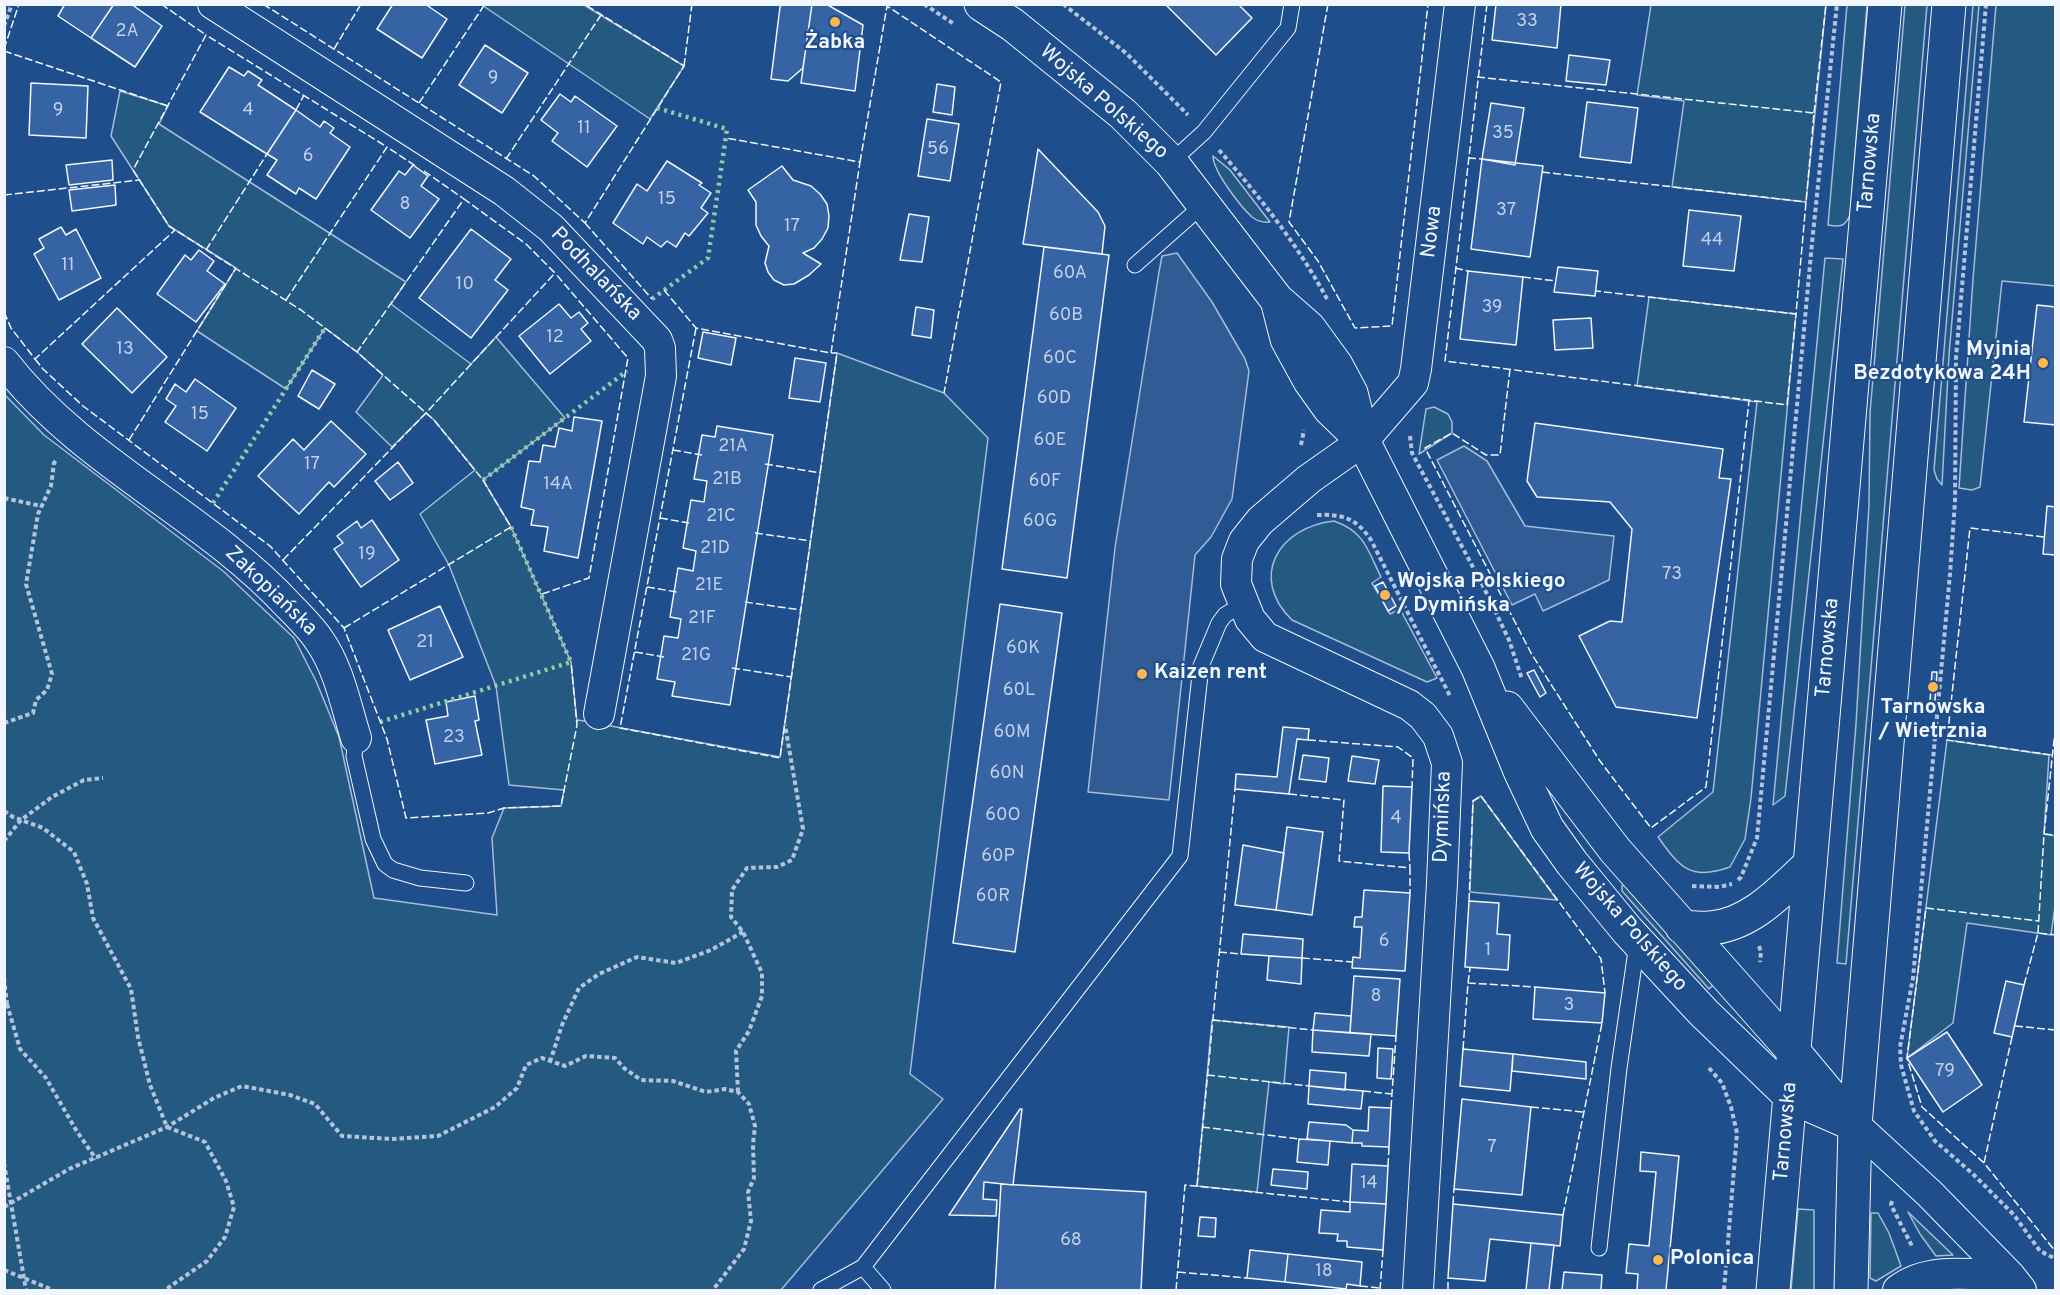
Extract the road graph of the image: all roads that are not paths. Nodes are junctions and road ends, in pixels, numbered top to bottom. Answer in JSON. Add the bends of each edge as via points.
{"nodes":[{"id":1,"x":213,"y":4,"type":"edge"},
{"id":2,"x":1292,"y":4,"type":"edge"},
{"id":3,"x":1460,"y":4,"type":"edge"},
{"id":4,"x":1885,"y":4,"type":"edge"},
{"id":5,"x":1949,"y":4,"type":"edge"},
{"id":6,"x":973,"y":17,"type":"edge"},
{"id":7,"x":1171,"y":162,"type":"junction"},
{"id":8,"x":1204,"y":204,"type":"junction"},
{"id":9,"x":1135,"y":265,"type":"dead end"},
{"id":10,"x":4,"y":362,"type":"edge"},
{"id":11,"x":1363,"y":441,"type":"junction"},
{"id":12,"x":1243,"y":604,"type":"junction"},
{"id":13,"x":1478,"y":668,"type":"junction"},
{"id":14,"x":599,"y":714,"type":"dead end"},
{"id":15,"x":356,"y":738,"type":"joint"},
{"id":16,"x":1810,"y":864,"type":"junction"},
{"id":17,"x":466,"y":883,"type":"dead end"},
{"id":18,"x":1682,"y":927,"type":"junction"},
{"id":19,"x":1638,"y":941,"type":"junction"},
{"id":20,"x":1794,"y":1052,"type":"junction"},
{"id":21,"x":1791,"y":1097,"type":"junction"},
{"id":22,"x":1855,"y":1125,"type":"junction"},
{"id":23,"x":1599,"y":1248,"type":"dead end"},
{"id":24,"x":863,"y":1267,"type":"junction"},
{"id":25,"x":2015,"y":1283,"type":"edge"},
{"id":26,"x":821,"y":1290,"type":"edge"},
{"id":27,"x":883,"y":1290,"type":"edge"},
{"id":28,"x":1418,"y":1290,"type":"edge"},
{"id":29,"x":1773,"y":1290,"type":"edge"},
{"id":30,"x":1851,"y":1290,"type":"edge"},
{"id":31,"x":1898,"y":1290,"type":"edge"}],
"edges":[{"from":1,"to":14,"type":"street","name":"Podhalańska","via":[[504,191],[551,228],[657,340],[661,354],[660,384]]},
{"from":2,"to":7,"type":"lane","via":[[1288,28],[1204,132]]},
{"from":3,"to":11,"type":"street","name":"Nowa","via":[[1413,383]]},
{"from":4,"to":16,"type":"main road","name":"Tarnowska"},
{"from":5,"to":22,"type":"main road"},
{"from":6,"to":7,"type":"main road","name":"Wojska Polskiego","via":[[1013,25],[1123,114]]},
{"from":7,"to":8,"type":"main road","name":"Wojska Polskiego"},
{"from":8,"to":9,"type":"lane"},
{"from":8,"to":11,"type":"main road","name":"Wojska Polskiego","via":[[1277,300],[1309,328],[1336,365],[1351,393]]},
{"from":10,"to":15,"type":"street","name":"Zakopiańska","via":[[21,384],[76,436],[227,548],[276,592],[320,642],[343,693]]},
{"from":11,"to":12,"type":"street","name":"Dymińska","via":[[1309,479],[1260,521],[1244,541],[1237,559],[1236,584]]},
{"from":11,"to":13,"type":"main road","name":"Wojska Polskiego"},
{"from":12,"to":24,"type":"lane","via":[[1219,623],[1201,666],[1180,856]]},
{"from":12,"to":28,"type":"street","name":"Dymińska","via":[[1265,637],[1409,705],[1438,736],[1447,763]]},
{"from":13,"to":18,"type":"main road","name":"Wojska Polskiego","via":[[1614,850]]},
{"from":13,"to":19,"type":"main road","name":"Wojska Polskiego","via":[[1547,828]]},
{"from":15,"to":17,"type":"lane","name":"Zakopiańska","via":[[354,756],[374,839],[386,864],[420,878]]},
{"from":16,"to":18,"type":"main road","via":[[1763,908],[1712,928]]},
{"from":16,"to":20,"type":"main road","name":"Tarnowska"},
{"from":18,"to":20,"type":"main road","name":"Wojska Polskiego"},
{"from":19,"to":21,"type":"main road","name":"Wojska Polskiego","via":[[1712,1022]]},
{"from":19,"to":23,"type":"lane"},
{"from":20,"to":21,"type":"main road","name":"Tarnowska"},
{"from":20,"to":22,"type":"main road","name":"Wojska Polskiego"},
{"from":21,"to":22,"type":"main road","name":"Wojska Polskiego"},
{"from":21,"to":29,"type":"main road","name":"Tarnowska"},
{"from":22,"to":25,"type":"street","name":"Wojska Polskiego"},
{"from":22,"to":30,"type":"main road"},
{"from":24,"to":26,"type":"lane"},
{"from":24,"to":27,"type":"lane"},
{"from":25,"to":31,"type":"street","name":"Wojska Polskiego","via":[[1939,1275],[1915,1280]]}]}
